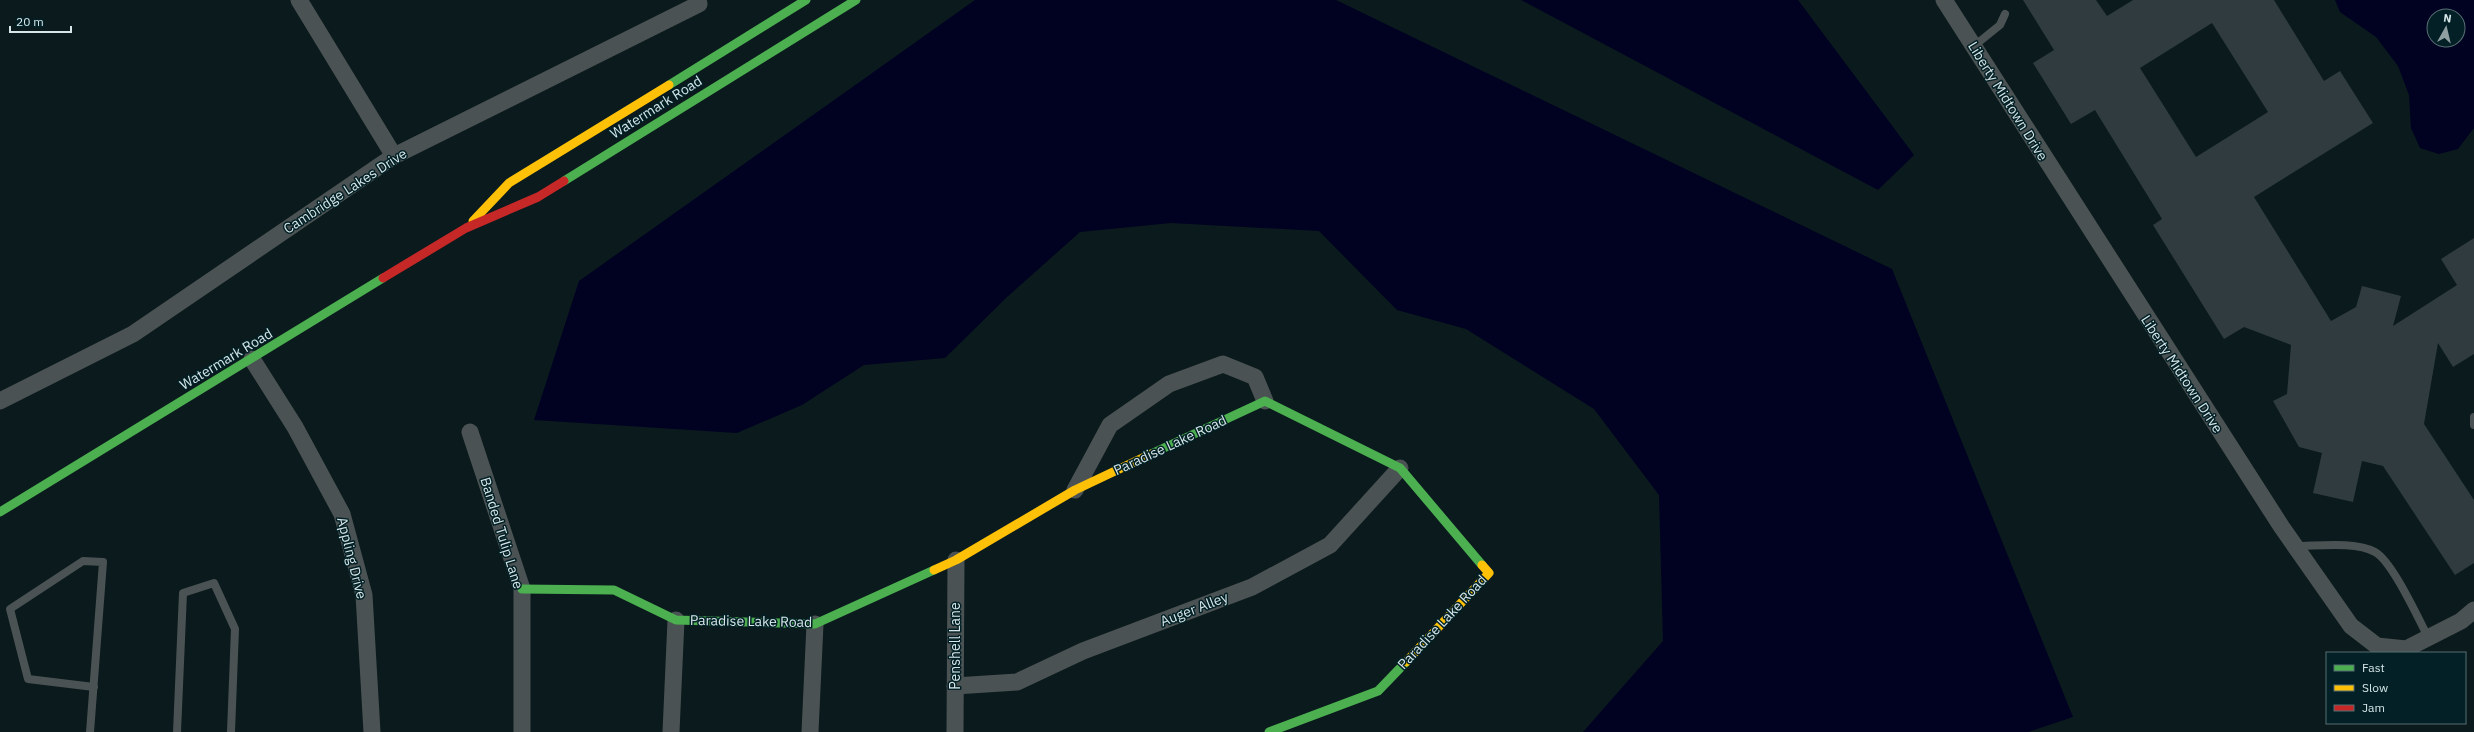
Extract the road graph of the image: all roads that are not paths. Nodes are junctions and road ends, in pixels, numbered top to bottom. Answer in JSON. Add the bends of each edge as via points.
{"nodes":[{"id":1,"x":299,"y":0,"type":"edge"},
{"id":2,"x":698,"y":0,"type":"edge"},
{"id":3,"x":806,"y":0,"type":"edge"},
{"id":4,"x":856,"y":0,"type":"edge"},
{"id":5,"x":1944,"y":0,"type":"edge"},
{"id":6,"x":2005,"y":14,"type":"dead end"},
{"id":7,"x":1974,"y":46,"type":"junction"},
{"id":8,"x":394,"y":156,"type":"junction"},
{"id":9,"x":466,"y":228,"type":"junction"},
{"id":10,"x":252,"y":359,"type":"junction"},
{"id":11,"x":0,"y":401,"type":"edge"},
{"id":12,"x":1265,"y":401,"type":"junction"},
{"id":13,"x":2474,"y":417,"type":"edge"},
{"id":14,"x":2474,"y":425,"type":"edge"},
{"id":15,"x":470,"y":432,"type":"dead end"},
{"id":16,"x":1400,"y":468,"type":"junction"},
{"id":17,"x":1075,"y":490,"type":"junction"},
{"id":18,"x":0,"y":512,"type":"edge"},
{"id":19,"x":2295,"y":546,"type":"junction"},
{"id":20,"x":956,"y":560,"type":"junction"},
{"id":21,"x":522,"y":589,"type":"junction"},
{"id":22,"x":2474,"y":610,"type":"edge"},
{"id":23,"x":676,"y":620,"type":"junction"},
{"id":24,"x":815,"y":624,"type":"junction"},
{"id":25,"x":2428,"y":638,"type":"junction"},
{"id":26,"x":955,"y":686,"type":"junction"},
{"id":27,"x":94,"y":687,"type":"junction"},
{"id":28,"x":90,"y":732,"type":"edge"},
{"id":29,"x":177,"y":732,"type":"edge"},
{"id":30,"x":231,"y":732,"type":"edge"},
{"id":31,"x":372,"y":732,"type":"edge"},
{"id":32,"x":522,"y":732,"type":"edge"},
{"id":33,"x":671,"y":732,"type":"edge"},
{"id":34,"x":810,"y":732,"type":"edge"},
{"id":35,"x":955,"y":732,"type":"edge"},
{"id":36,"x":1269,"y":732,"type":"edge"}],
"edges":[{"from":1,"to":8,"type":"street"},
{"from":2,"to":8,"type":"street","name":"Cambridge Lakes Drive","via":[[699,4]]},
{"from":3,"to":9,"type":"street","name":"Watermark Road","via":[[509,183]]},
{"from":4,"to":9,"type":"street","name":"Watermark Road","via":[[538,197]]},
{"from":5,"to":7,"type":"street","name":"Liberty Midtown Drive"},
{"from":6,"to":7,"type":"lane","via":[[2000,25]]},
{"from":7,"to":19,"type":"street","name":"Liberty Midtown Drive","via":[[2094,237]]},
{"from":8,"to":11,"type":"street","name":"Cambridge Lakes Drive","via":[[133,334]]},
{"from":9,"to":10,"type":"street","name":"Watermark Road"},
{"from":10,"to":18,"type":"street","name":"Watermark Road"},
{"from":10,"to":31,"type":"street","name":"Appling Drive","via":[[295,427],[342,514],[364,595]]},
{"from":12,"to":16,"type":"street","name":"Paradise Lake Road"},
{"from":12,"to":17,"type":"street","name":"Paradise Lake Road"},
{"from":12,"to":17,"type":"street","name":"Paradise Lake Road","via":[[1255,377],[1223,364],[1169,384],[1110,425]]},
{"from":13,"to":14,"type":"lane"},
{"from":15,"to":21,"type":"street","name":"Banded Tulip Lane"},
{"from":16,"to":26,"type":"street","name":"Auger Alley","via":[[1330,545],[1252,587],[1083,651],[1017,682]]},
{"from":16,"to":36,"type":"street","name":"Paradise Lake Road","via":[[1489,573],[1378,691]]},
{"from":17,"to":20,"type":"street","name":"Paradise Lake Road"},
{"from":19,"to":25,"type":"lane","via":[[2346,545],[2374,551],[2386,562]]},
{"from":19,"to":25,"type":"street","name":"Liberty Midtown Drive","via":[[2351,626],[2377,646],[2406,649]]},
{"from":20,"to":24,"type":"street","name":"Paradise Lake Road"},
{"from":20,"to":26,"type":"street","name":"Penshell Lane"},
{"from":21,"to":23,"type":"street","name":"Paradise Lake Road","via":[[614,590]]},
{"from":21,"to":32,"type":"street","name":"Banded Tulip Lane"},
{"from":22,"to":25,"type":"street","name":"Liberty Midtown Drive","via":[[2461,621]]},
{"from":23,"to":24,"type":"street","name":"Paradise Lake Road"},
{"from":23,"to":33,"type":"street"},
{"from":24,"to":34,"type":"street"},
{"from":26,"to":35,"type":"street","name":"Penshell Lane"},
{"from":27,"to":27,"type":"lane","via":[[103,562],[83,561],[10,609],[28,679]]},
{"from":27,"to":28,"type":"lane"},
{"from":29,"to":30,"type":"lane","via":[[183,593],[214,583],[235,629]]}]}
